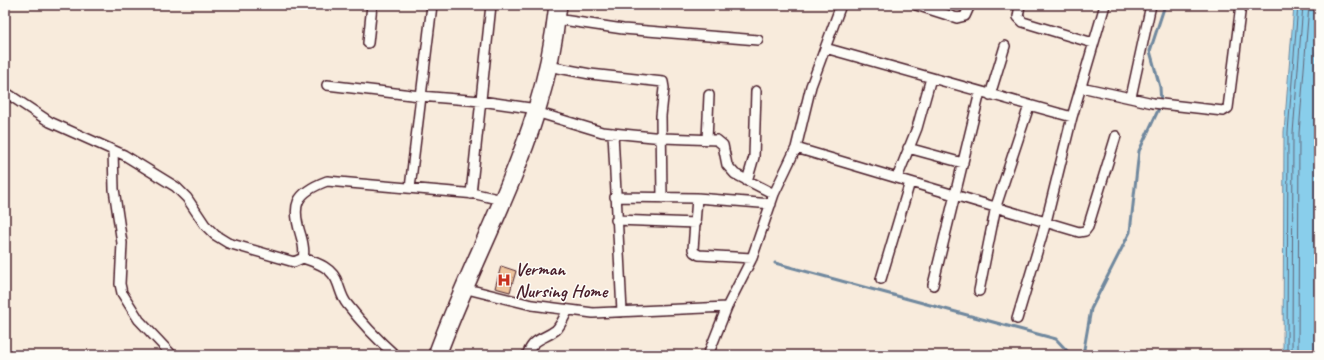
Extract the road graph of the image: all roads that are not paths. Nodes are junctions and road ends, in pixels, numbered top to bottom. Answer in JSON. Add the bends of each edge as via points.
{"nodes":[{"id":1,"x":372,"y":5,"type":"edge"},
{"id":2,"x":432,"y":5,"type":"edge"},
{"id":3,"x":490,"y":5,"type":"edge"},
{"id":4,"x":841,"y":5,"type":"edge"},
{"id":5,"x":916,"y":5,"type":"edge"},
{"id":6,"x":970,"y":5,"type":"edge"},
{"id":7,"x":1020,"y":5,"type":"edge"},
{"id":8,"x":1105,"y":5,"type":"edge"},
{"id":9,"x":1151,"y":5,"type":"edge"},
{"id":10,"x":1241,"y":5,"type":"edge"},
{"id":11,"x":926,"y":6,"type":"edge"},
{"id":12,"x":557,"y":12,"type":"edge"},
{"id":13,"x":758,"y":40,"type":"dead end"},
{"id":14,"x":368,"y":43,"type":"dead end"},
{"id":15,"x":1093,"y":43,"type":"junction"},
{"id":16,"x":1004,"y":46,"type":"dead end"},
{"id":17,"x":825,"y":48,"type":"junction"},
{"id":18,"x":548,"y":66,"type":"junction"},
{"id":19,"x":931,"y":78,"type":"junction"},
{"id":20,"x":327,"y":85,"type":"dead end"},
{"id":21,"x":1081,"y":87,"type":"junction"},
{"id":22,"x":756,"y":91,"type":"dead end"},
{"id":23,"x":5,"y":92,"type":"edge"},
{"id":24,"x":980,"y":92,"type":"junction"},
{"id":25,"x":709,"y":95,"type":"dead end"},
{"id":26,"x":990,"y":95,"type":"junction"},
{"id":27,"x":420,"y":96,"type":"junction"},
{"id":28,"x":1131,"y":97,"type":"junction"},
{"id":29,"x":481,"y":101,"type":"junction"},
{"id":30,"x":1029,"y":106,"type":"junction"},
{"id":31,"x":537,"y":110,"type":"junction"},
{"id":32,"x":1072,"y":117,"type":"junction"},
{"id":33,"x":613,"y":133,"type":"junction"},
{"id":34,"x":1116,"y":136,"type":"dead end"},
{"id":35,"x":662,"y":138,"type":"junction"},
{"id":36,"x":706,"y":140,"type":"junction"},
{"id":37,"x":796,"y":148,"type":"junction"},
{"id":38,"x":908,"y":148,"type":"junction"},
{"id":39,"x":113,"y":150,"type":"junction"},
{"id":40,"x":963,"y":163,"type":"junction"},
{"id":41,"x":897,"y":178,"type":"junction"},
{"id":42,"x":747,"y":181,"type":"junction"},
{"id":43,"x":910,"y":182,"type":"junction"},
{"id":44,"x":410,"y":188,"type":"junction"},
{"id":45,"x":471,"y":194,"type":"junction"},
{"id":46,"x":774,"y":194,"type":"junction"},
{"id":47,"x":955,"y":195,"type":"junction"},
{"id":48,"x":615,"y":197,"type":"junction"},
{"id":49,"x":662,"y":198,"type":"junction"},
{"id":50,"x":697,"y":198,"type":"junction"},
{"id":51,"x":502,"y":200,"type":"junction"},
{"id":52,"x":771,"y":204,"type":"junction"},
{"id":53,"x":996,"y":206,"type":"junction"},
{"id":54,"x":616,"y":220,"type":"junction"},
{"id":55,"x":1046,"y":222,"type":"junction"},
{"id":56,"x":696,"y":223,"type":"junction"},
{"id":57,"x":303,"y":258,"type":"junction"},
{"id":58,"x":752,"y":258,"type":"junction"},
{"id":59,"x":881,"y":279,"type":"dead end"},
{"id":60,"x":933,"y":285,"type":"dead end"},
{"id":61,"x":463,"y":288,"type":"junction"},
{"id":62,"x":979,"y":291,"type":"dead end"},
{"id":63,"x":727,"y":307,"type":"junction"},
{"id":64,"x":568,"y":310,"type":"junction"},
{"id":65,"x":622,"y":312,"type":"junction"},
{"id":66,"x":1017,"y":319,"type":"dead end"},
{"id":67,"x":172,"y":355,"type":"edge"},
{"id":68,"x":395,"y":355,"type":"edge"},
{"id":69,"x":437,"y":355,"type":"edge"},
{"id":70,"x":527,"y":355,"type":"edge"},
{"id":71,"x":708,"y":355,"type":"edge"}],
"edges":[{"from":1,"to":14,"type":"street"},
{"from":2,"to":27,"type":"street"},
{"from":3,"to":29,"type":"street"},
{"from":4,"to":17,"type":"street"},
{"from":5,"to":11,"type":"street"},
{"from":6,"to":11,"type":"street","via":[[965,16],[957,18]]},
{"from":7,"to":15,"type":"street","via":[[1018,17],[1023,22]]},
{"from":8,"to":15,"type":"street"},
{"from":9,"to":28,"type":"street"},
{"from":10,"to":28,"type":"street","via":[[1228,108],[1223,111],[1165,105]]},
{"from":12,"to":13,"type":"street","via":[[623,29]]},
{"from":12,"to":18,"type":"highway"},
{"from":15,"to":21,"type":"street"},
{"from":16,"to":26,"type":"street"},
{"from":17,"to":19,"type":"street"},
{"from":17,"to":37,"type":"street","via":[[811,86]]},
{"from":18,"to":31,"type":"highway"},
{"from":18,"to":35,"type":"street","via":[[590,74],[662,82]]},
{"from":19,"to":24,"type":"street"},
{"from":19,"to":38,"type":"street","via":[[917,128]]},
{"from":20,"to":27,"type":"street"},
{"from":21,"to":28,"type":"street"},
{"from":21,"to":32,"type":"street"},
{"from":22,"to":42,"type":"street","via":[[754,157]]},
{"from":23,"to":39,"type":"street","via":[[50,122]]},
{"from":24,"to":26,"type":"street"},
{"from":24,"to":40,"type":"street"},
{"from":25,"to":36,"type":"street"},
{"from":26,"to":30,"type":"street"},
{"from":27,"to":29,"type":"street"},
{"from":27,"to":44,"type":"street"},
{"from":29,"to":31,"type":"street"},
{"from":29,"to":45,"type":"street"},
{"from":30,"to":32,"type":"street"},
{"from":30,"to":53,"type":"street"},
{"from":31,"to":33,"type":"street","via":[[602,132]]},
{"from":31,"to":51,"type":"highway"},
{"from":32,"to":55,"type":"street"},
{"from":33,"to":35,"type":"street"},
{"from":33,"to":48,"type":"street"},
{"from":34,"to":55,"type":"street","via":[[1087,229],[1079,232]]},
{"from":35,"to":36,"type":"street"},
{"from":35,"to":49,"type":"street"},
{"from":36,"to":42,"type":"street","via":[[721,142],[727,165],[735,174]]},
{"from":37,"to":41,"type":"street"},
{"from":37,"to":46,"type":"street"},
{"from":38,"to":40,"type":"street"},
{"from":38,"to":41,"type":"street"},
{"from":39,"to":57,"type":"street","via":[[138,162],[176,187],[187,198],[205,225],[228,243],[294,262]]},
{"from":39,"to":67,"type":"street","via":[[114,189],[122,243],[122,293],[139,320]]},
{"from":40,"to":47,"type":"street"},
{"from":41,"to":43,"type":"street"},
{"from":42,"to":46,"type":"street"},
{"from":43,"to":47,"type":"street"},
{"from":43,"to":59,"type":"street"},
{"from":44,"to":45,"type":"street"},
{"from":44,"to":57,"type":"street","via":[[334,180],[309,190],[300,198],[295,211],[303,243]]},
{"from":45,"to":51,"type":"street"},
{"from":46,"to":52,"type":"street"},
{"from":47,"to":53,"type":"street"},
{"from":47,"to":60,"type":"street"},
{"from":48,"to":49,"type":"street"},
{"from":48,"to":54,"type":"street"},
{"from":49,"to":50,"type":"street"},
{"from":50,"to":52,"type":"street"},
{"from":50,"to":56,"type":"street"},
{"from":51,"to":61,"type":"highway"},
{"from":52,"to":58,"type":"street"},
{"from":53,"to":55,"type":"street"},
{"from":53,"to":62,"type":"street"},
{"from":54,"to":56,"type":"street"},
{"from":54,"to":65,"type":"street"},
{"from":55,"to":66,"type":"street"},
{"from":56,"to":58,"type":"street","via":[[693,249],[696,254]]},
{"from":57,"to":68,"type":"street","via":[[320,264],[335,276],[341,294],[351,310]]},
{"from":58,"to":63,"type":"street"},
{"from":61,"to":64,"type":"street","via":[[532,305]]},
{"from":61,"to":69,"type":"highway"},
{"from":63,"to":65,"type":"street"},
{"from":63,"to":71,"type":"street"},
{"from":64,"to":65,"type":"street","via":[[593,313]]},
{"from":64,"to":70,"type":"street","via":[[556,329],[532,344]]}]}
